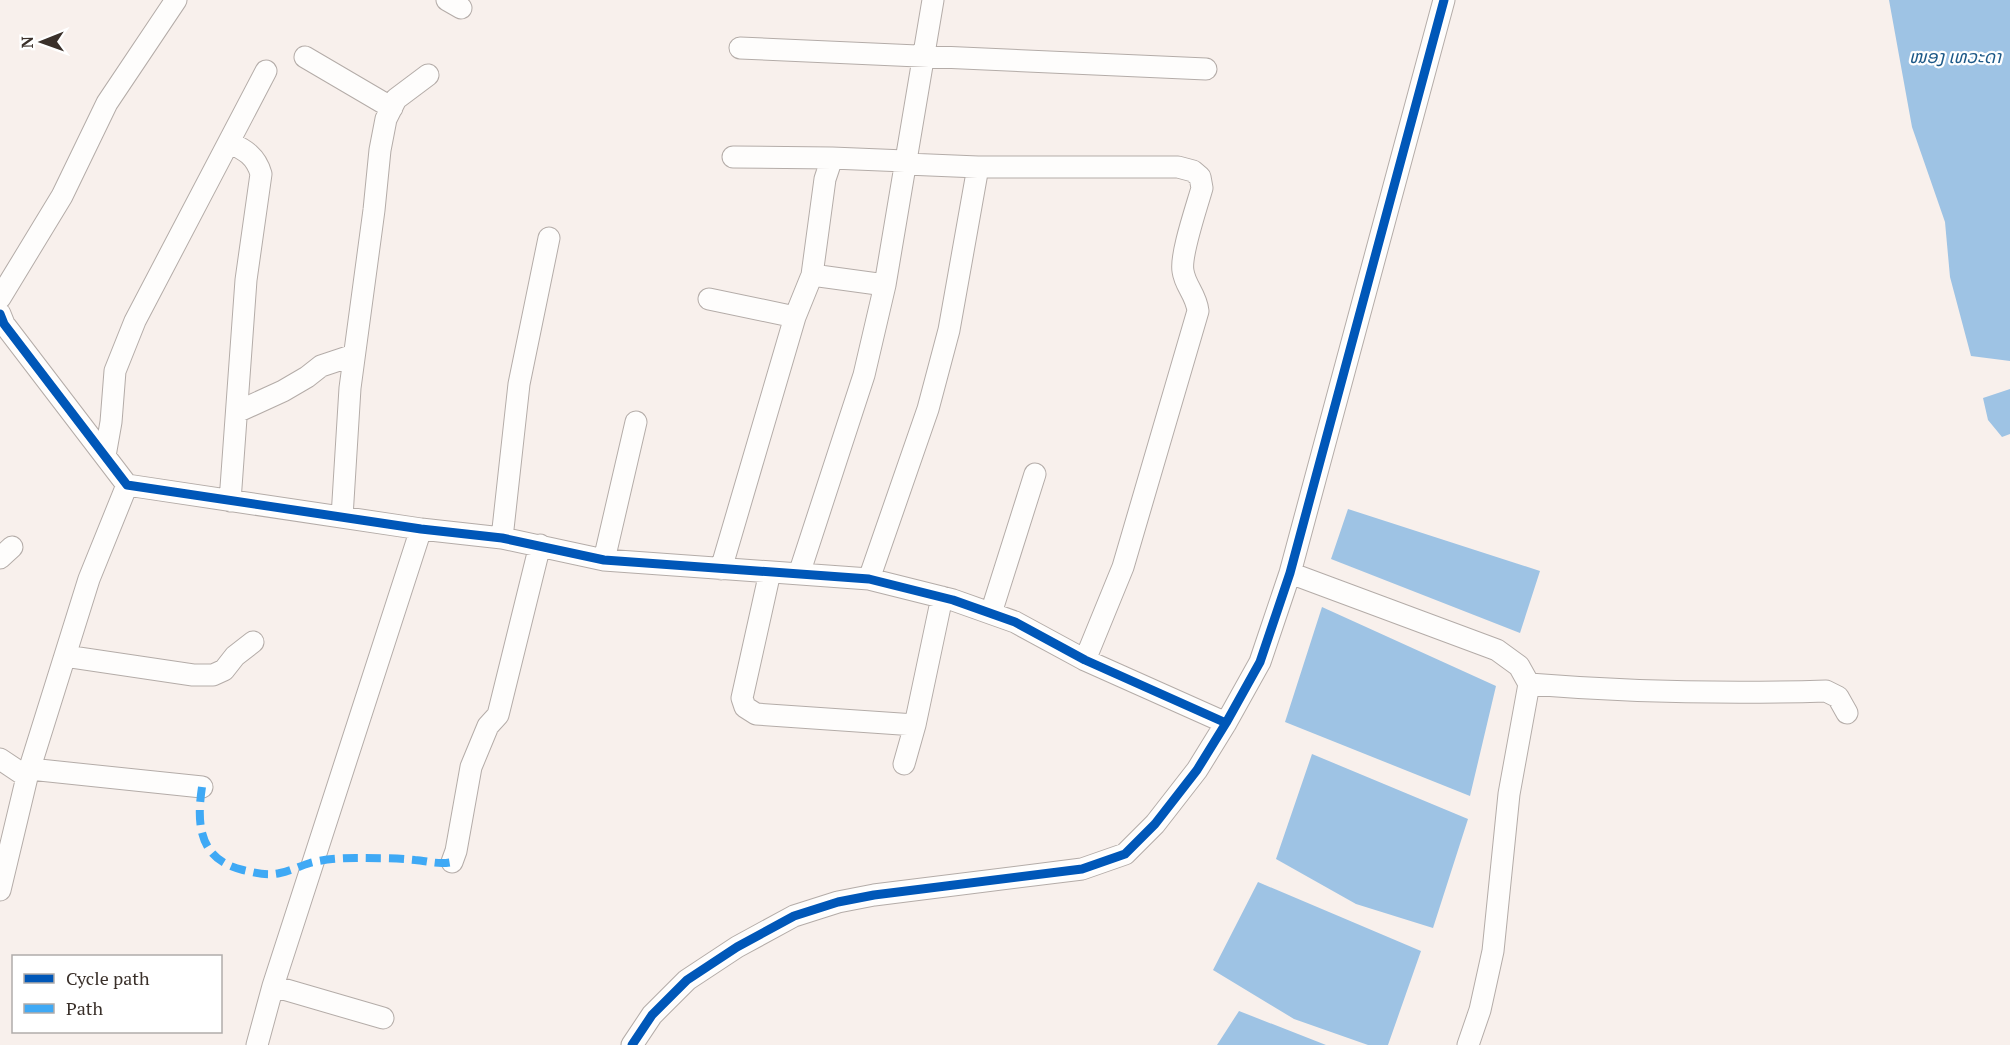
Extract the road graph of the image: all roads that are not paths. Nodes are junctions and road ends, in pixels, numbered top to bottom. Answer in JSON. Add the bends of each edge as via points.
{"nodes":[{"id":1,"x":176,"y":0,"type":"edge"},
{"id":2,"x":933,"y":0,"type":"edge"},
{"id":3,"x":1444,"y":0,"type":"edge"},
{"id":4,"x":740,"y":48,"type":"dead end"},
{"id":5,"x":924,"y":56,"type":"junction"},
{"id":6,"x":305,"y":57,"type":"dead end"},
{"id":7,"x":1206,"y":69,"type":"dead end"},
{"id":8,"x":266,"y":71,"type":"dead end"},
{"id":9,"x":428,"y":75,"type":"dead end"},
{"id":10,"x":392,"y":108,"type":"junction"},
{"id":11,"x":229,"y":142,"type":"junction"},
{"id":12,"x":733,"y":157,"type":"dead end"},
{"id":13,"x":832,"y":158,"type":"junction"},
{"id":14,"x":905,"y":163,"type":"junction"},
{"id":15,"x":978,"y":167,"type":"junction"},
{"id":16,"x":549,"y":238,"type":"dead end"},
{"id":17,"x":812,"y":275,"type":"junction"},
{"id":18,"x":885,"y":285,"type":"junction"},
{"id":19,"x":0,"y":298,"type":"edge"},
{"id":20,"x":710,"y":299,"type":"dead end"},
{"id":21,"x":0,"y":314,"type":"edge"},
{"id":22,"x":795,"y":317,"type":"junction"},
{"id":23,"x":354,"y":355,"type":"junction"},
{"id":24,"x":237,"y":412,"type":"junction"},
{"id":25,"x":636,"y":422,"type":"dead end"},
{"id":26,"x":105,"y":456,"type":"junction"},
{"id":27,"x":1035,"y":474,"type":"dead end"},
{"id":28,"x":127,"y":485,"type":"junction"},
{"id":29,"x":230,"y":501,"type":"junction"},
{"id":30,"x":342,"y":517,"type":"junction"},
{"id":31,"x":421,"y":529,"type":"junction"},
{"id":32,"x":502,"y":538,"type":"junction"},
{"id":33,"x":540,"y":545,"type":"junction"},
{"id":34,"x":604,"y":560,"type":"junction"},
{"id":35,"x":722,"y":569,"type":"junction"},
{"id":36,"x":770,"y":572,"type":"junction"},
{"id":37,"x":1290,"y":573,"type":"junction"},
{"id":38,"x":798,"y":574,"type":"junction"},
{"id":39,"x":869,"y":579,"type":"junction"},
{"id":40,"x":942,"y":597,"type":"junction"},
{"id":41,"x":991,"y":614,"type":"junction"},
{"id":42,"x":253,"y":642,"type":"dead end"},
{"id":43,"x":65,"y":656,"type":"junction"},
{"id":44,"x":1085,"y":660,"type":"junction"},
{"id":45,"x":1529,"y":684,"type":"junction"},
{"id":46,"x":1847,"y":713,"type":"dead end"},
{"id":47,"x":1226,"y":723,"type":"junction"},
{"id":48,"x":915,"y":725,"type":"junction"},
{"id":49,"x":0,"y":759,"type":"edge"},
{"id":50,"x":904,"y":764,"type":"dead end"},
{"id":51,"x":28,"y":773,"type":"junction"},
{"id":52,"x":202,"y":787,"type":"dead end"},
{"id":53,"x":452,"y":862,"type":"dead end"},
{"id":54,"x":0,"y":890,"type":"edge"},
{"id":55,"x":273,"y":986,"type":"junction"},
{"id":56,"x":382,"y":1018,"type":"dead end"},
{"id":57,"x":257,"y":1045,"type":"edge"},
{"id":58,"x":632,"y":1045,"type":"edge"},
{"id":59,"x":1468,"y":1045,"type":"edge"}],
"edges":[{"from":1,"to":19,"type":"street","via":[[107,103],[62,196]]},
{"from":2,"to":5,"type":"street"},
{"from":3,"to":37,"type":"street"},
{"from":4,"to":5,"type":"street"},
{"from":5,"to":7,"type":"street"},
{"from":5,"to":14,"type":"street"},
{"from":6,"to":10,"type":"street"},
{"from":8,"to":11,"type":"street"},
{"from":9,"to":10,"type":"street","via":[[396,99]]},
{"from":10,"to":23,"type":"street","via":[[380,150]]},
{"from":11,"to":24,"type":"street","via":[[249,152],[261,174],[246,280]]},
{"from":11,"to":26,"type":"street","via":[[135,321],[115,371]]},
{"from":12,"to":13,"type":"street"},
{"from":13,"to":14,"type":"street"},
{"from":13,"to":17,"type":"street","via":[[825,179]]},
{"from":14,"to":15,"type":"street"},
{"from":14,"to":18,"type":"street"},
{"from":15,"to":39,"type":"street","via":[[949,330],[928,409]]},
{"from":15,"to":44,"type":"street","via":[[1178,167],[1200,177],[1202,188],[1183,260],[1183,272],[1197,299],[1198,311],[1123,567]]},
{"from":16,"to":32,"type":"street","via":[[519,384]]},
{"from":17,"to":18,"type":"street"},
{"from":17,"to":22,"type":"street"},
{"from":18,"to":38,"type":"street","via":[[864,375]]},
{"from":20,"to":22,"type":"street"},
{"from":21,"to":26,"type":"street"},
{"from":22,"to":35,"type":"street"},
{"from":23,"to":24,"type":"street","via":[[321,366],[283,391]]},
{"from":23,"to":30,"type":"street"},
{"from":24,"to":29,"type":"street"},
{"from":25,"to":34,"type":"street"},
{"from":26,"to":28,"type":"street"},
{"from":27,"to":41,"type":"street"},
{"from":28,"to":29,"type":"street"},
{"from":28,"to":43,"type":"street","via":[[88,579]]},
{"from":29,"to":30,"type":"street"},
{"from":30,"to":31,"type":"street"},
{"from":31,"to":32,"type":"street"},
{"from":31,"to":55,"type":"street"},
{"from":32,"to":33,"type":"street"},
{"from":33,"to":34,"type":"street"},
{"from":33,"to":53,"type":"street","via":[[503,701],[471,767]]},
{"from":34,"to":35,"type":"street"},
{"from":35,"to":36,"type":"street"},
{"from":36,"to":38,"type":"street"},
{"from":36,"to":48,"type":"street","via":[[742,698],[745,707],[756,714]]},
{"from":37,"to":45,"type":"street","via":[[1497,650],[1520,666]]},
{"from":37,"to":47,"type":"street","via":[[1260,662]]},
{"from":38,"to":39,"type":"street"},
{"from":39,"to":40,"type":"street"},
{"from":40,"to":41,"type":"street"},
{"from":40,"to":48,"type":"street"},
{"from":41,"to":44,"type":"street","via":[[1015,622]]},
{"from":42,"to":43,"type":"street","via":[[224,670],[213,675]]},
{"from":43,"to":51,"type":"street"},
{"from":44,"to":47,"type":"street"},
{"from":45,"to":46,"type":"street","via":[[1705,693],[1826,691],[1838,697]]},
{"from":45,"to":59,"type":"street","via":[[1509,794],[1493,951]]},
{"from":47,"to":58,"type":"street","via":[[1197,770],[1155,824],[1125,854],[1082,869],[874,895],[794,916],[687,980],[652,1015]]},
{"from":48,"to":50,"type":"street"},
{"from":49,"to":51,"type":"street"},
{"from":51,"to":52,"type":"street"},
{"from":51,"to":54,"type":"street"},
{"from":55,"to":56,"type":"street"},
{"from":55,"to":57,"type":"street"}]}
